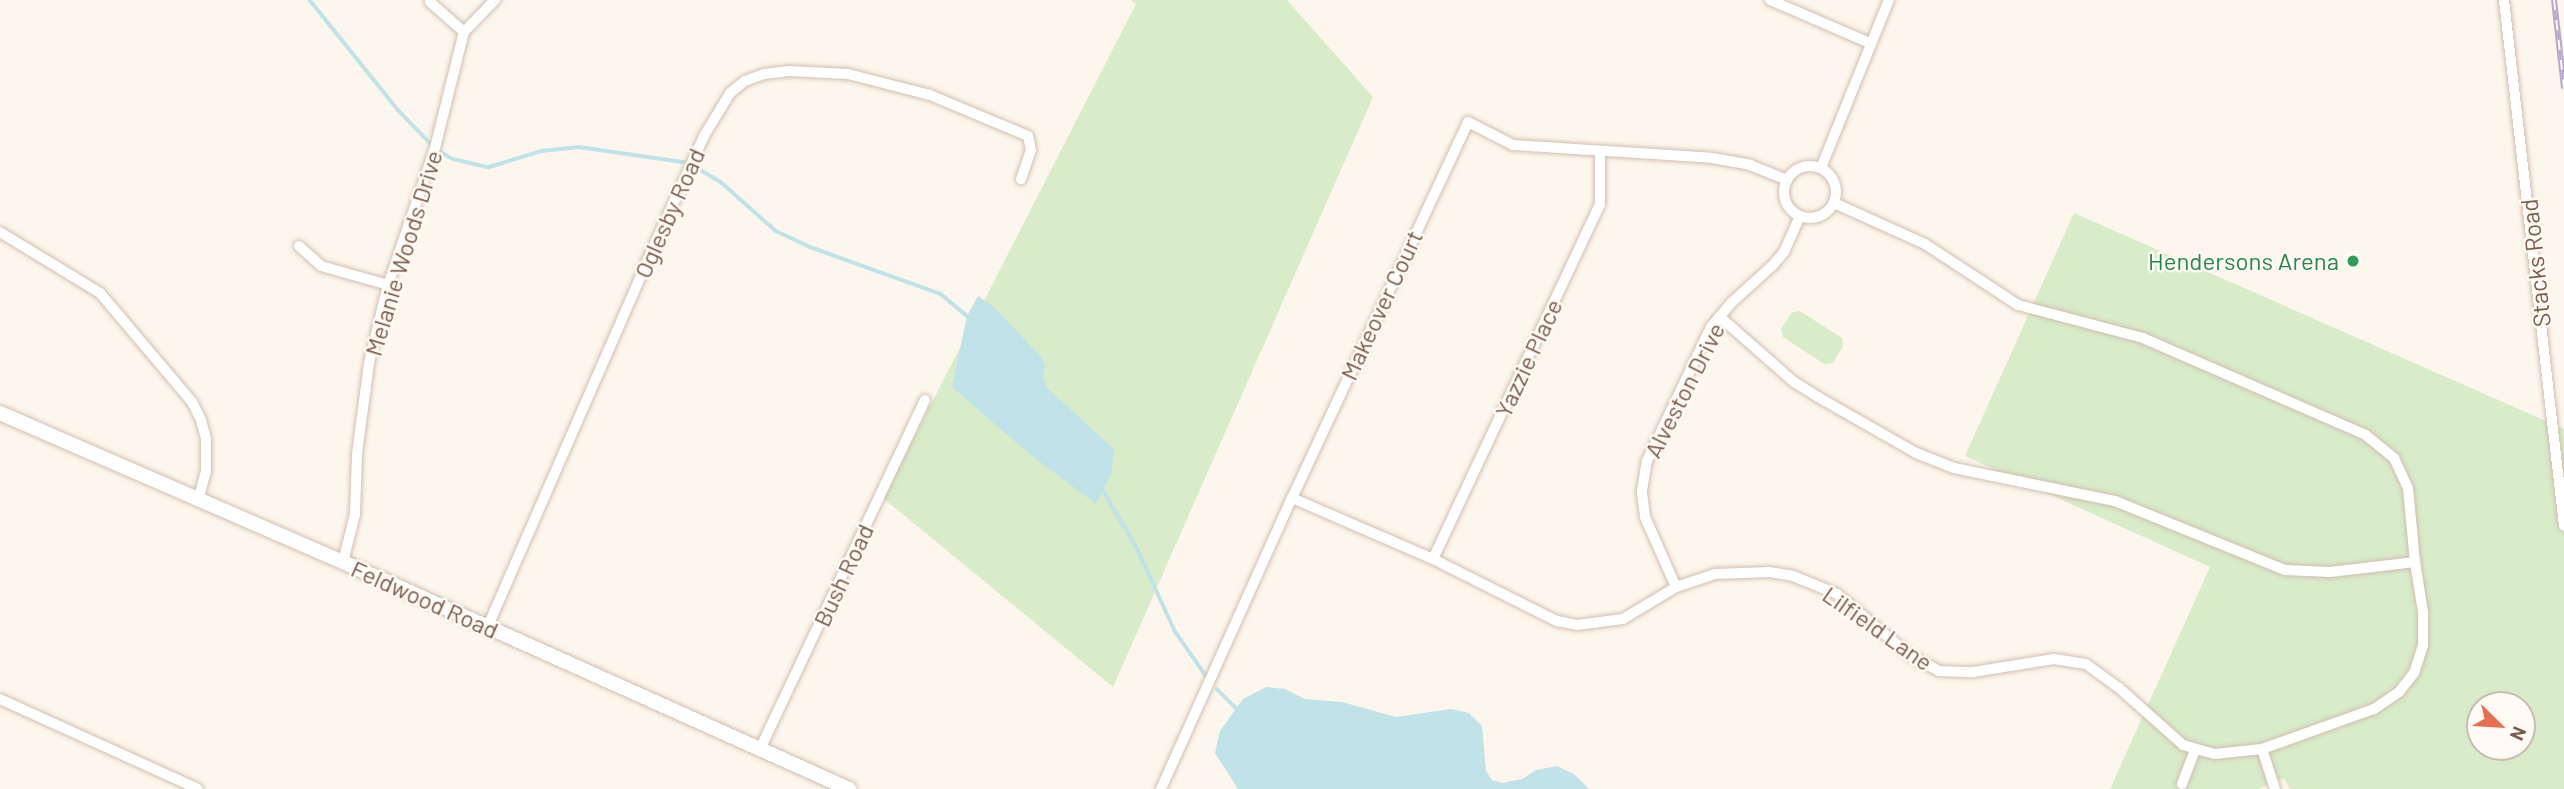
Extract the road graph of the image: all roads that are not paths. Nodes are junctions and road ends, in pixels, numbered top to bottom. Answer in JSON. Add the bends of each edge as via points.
{"nodes":[{"id":1,"x":495,"y":0,"type":"edge"},
{"id":2,"x":1770,"y":0,"type":"edge"},
{"id":3,"x":1889,"y":0,"type":"edge"},
{"id":4,"x":2504,"y":0,"type":"edge"},
{"id":5,"x":430,"y":2,"type":"dead end"},
{"id":6,"x":464,"y":32,"type":"junction"},
{"id":7,"x":1870,"y":43,"type":"junction"},
{"id":8,"x":1600,"y":151,"type":"junction"},
{"id":9,"x":1821,"y":168,"type":"junction"},
{"id":10,"x":1021,"y":180,"type":"dead end"},
{"id":11,"x":1787,"y":180,"type":"junction"},
{"id":12,"x":1834,"y":203,"type":"junction"},
{"id":13,"x":1800,"y":216,"type":"junction"},
{"id":14,"x":0,"y":232,"type":"edge"},
{"id":15,"x":299,"y":246,"type":"dead end"},
{"id":16,"x":388,"y":285,"type":"junction"},
{"id":17,"x":1720,"y":317,"type":"junction"},
{"id":18,"x":926,"y":400,"type":"dead end"},
{"id":19,"x":0,"y":413,"type":"edge"},
{"id":20,"x":1292,"y":498,"type":"junction"},
{"id":21,"x":198,"y":500,"type":"junction"},
{"id":22,"x":2564,"y":526,"type":"edge"},
{"id":23,"x":1433,"y":559,"type":"junction"},
{"id":24,"x":343,"y":562,"type":"junction"},
{"id":25,"x":2415,"y":562,"type":"junction"},
{"id":26,"x":1676,"y":587,"type":"junction"},
{"id":27,"x":488,"y":626,"type":"junction"},
{"id":28,"x":0,"y":699,"type":"edge"},
{"id":29,"x":760,"y":749,"type":"junction"},
{"id":30,"x":2262,"y":749,"type":"junction"},
{"id":31,"x":2195,"y":750,"type":"junction"},
{"id":32,"x":2182,"y":784,"type":"dead end"},
{"id":33,"x":198,"y":789,"type":"edge"},
{"id":34,"x":847,"y":789,"type":"edge"},
{"id":35,"x":1161,"y":789,"type":"edge"},
{"id":36,"x":2275,"y":789,"type":"edge"}],
"edges":[{"from":1,"to":6,"type":"street"},
{"from":2,"to":7,"type":"street"},
{"from":3,"to":7,"type":"street"},
{"from":4,"to":22,"type":"street","name":"Stacks Road"},
{"from":5,"to":6,"type":"street"},
{"from":6,"to":16,"type":"street","name":"Melanie Woods Drive","via":[[435,148]]},
{"from":7,"to":9,"type":"street"},
{"from":8,"to":11,"type":"street","name":"Makeover Court","via":[[1712,158],[1750,165]]},
{"from":8,"to":20,"type":"street","name":"Makeover Court","via":[[1513,145],[1468,122]]},
{"from":8,"to":23,"type":"street","name":"Yazzie Place","via":[[1600,204]]},
{"from":9,"to":11,"type":"street","via":[[1802,167]]},
{"from":9,"to":12,"type":"street","via":[[1835,183]]},
{"from":10,"to":27,"type":"street","name":"Oglesby Road","via":[[1031,150],[1028,136],[930,95],[848,74],[789,71],[745,80],[730,93],[704,136]]},
{"from":11,"to":13,"type":"street","via":[[1787,204]]},
{"from":12,"to":13,"type":"street","via":[[1816,218]]},
{"from":12,"to":25,"type":"street","via":[[1925,244],[2018,305],[2143,338],[2367,435],[2394,458],[2402,472],[2408,488]]},
{"from":13,"to":17,"type":"street","name":"Alveston Drive","via":[[1784,252]]},
{"from":14,"to":21,"type":"street","via":[[100,293],[192,402],[206,439],[206,471]]},
{"from":15,"to":16,"type":"street","via":[[321,266]]},
{"from":16,"to":24,"type":"street","name":"Melanie Woods Drive","via":[[369,363],[355,513]]},
{"from":17,"to":25,"type":"street","via":[[1794,382],[1916,453],[1954,468],[2115,501],[2284,570],[2330,572]]},
{"from":17,"to":26,"type":"street","name":"Alveston Drive","via":[[1711,327],[1647,461],[1643,481],[1646,517]]},
{"from":18,"to":29,"type":"street","name":"Bush Road"},
{"from":19,"to":21,"type":"street","name":"Feldwood Road"},
{"from":20,"to":23,"type":"street","name":"Lilfield Lane"},
{"from":20,"to":35,"type":"street","name":"Makeover Court"},
{"from":21,"to":24,"type":"street","name":"Feldwood Road"},
{"from":23,"to":26,"type":"street","name":"Lilfield Lane","via":[[1557,621],[1577,625],[1623,619]]},
{"from":24,"to":27,"type":"street","name":"Feldwood Road"},
{"from":25,"to":30,"type":"street","via":[[2424,631],[2418,665],[2407,684],[2374,709]]},
{"from":26,"to":31,"type":"street","name":"Lilfield Lane","via":[[1715,574],[1793,576],[1837,594],[1911,656],[1939,671],[1973,672],[2054,659],[2086,664],[2174,739]]},
{"from":27,"to":29,"type":"street","name":"Feldwood Road"},
{"from":28,"to":33,"type":"street"},
{"from":29,"to":34,"type":"street","name":"Feldwood Road"},
{"from":30,"to":31,"type":"street","name":"Lilfield Lane","via":[[2224,755]]},
{"from":30,"to":36,"type":"street"},
{"from":31,"to":32,"type":"street"}]}
